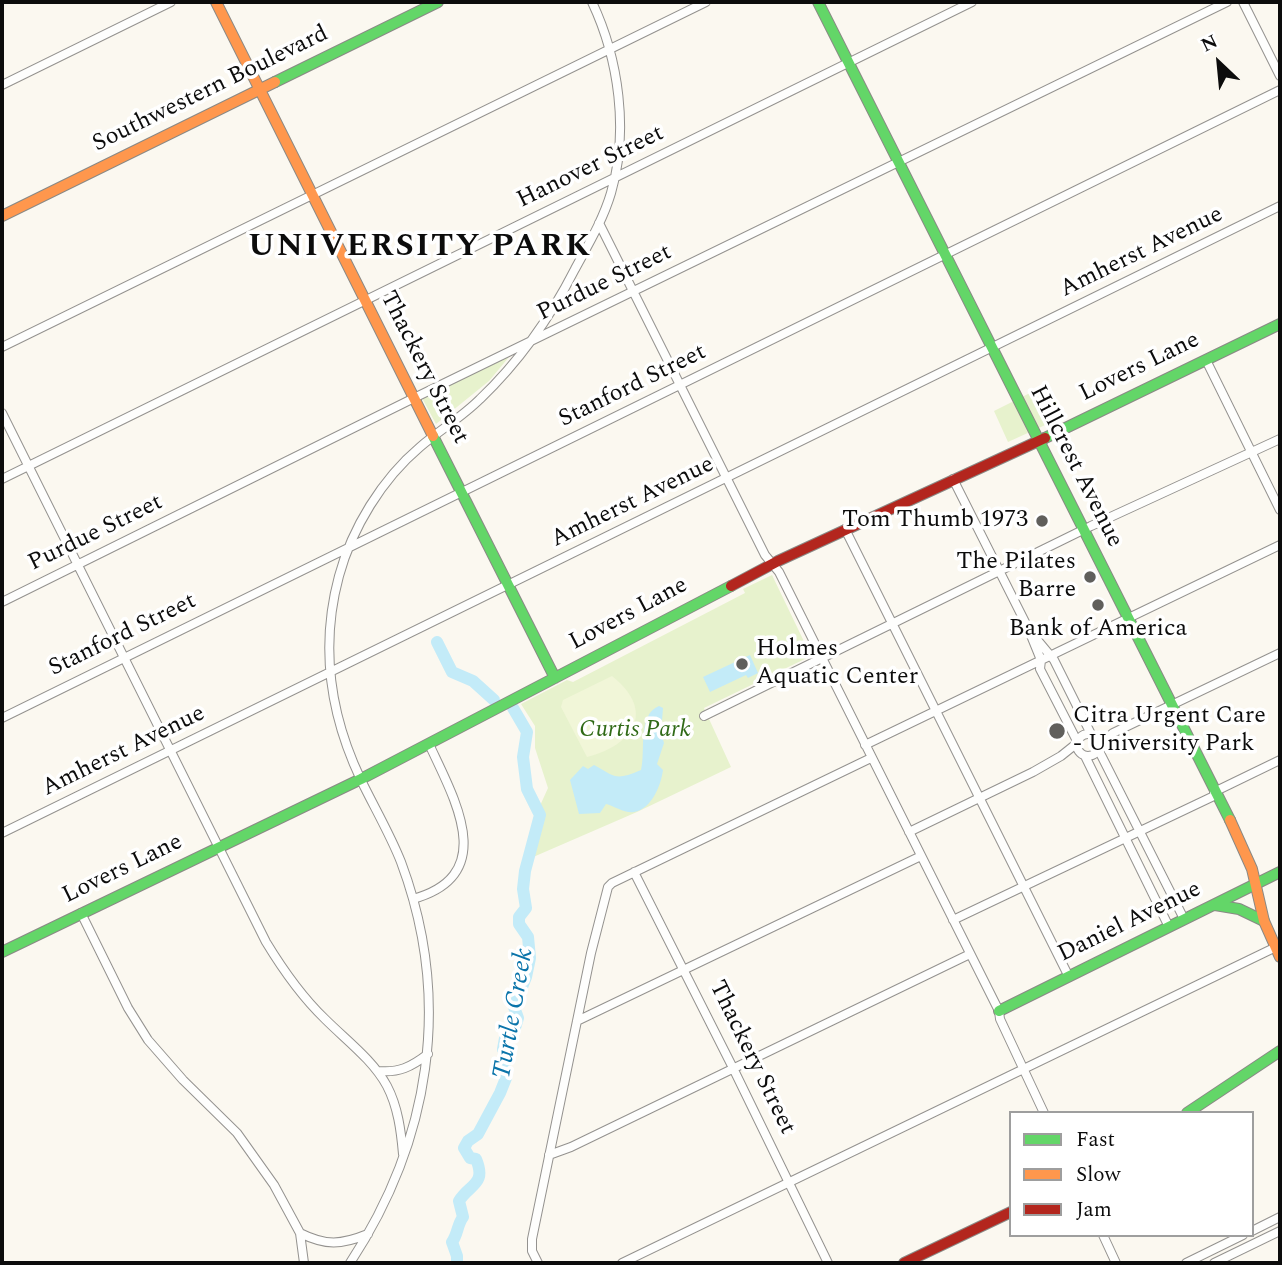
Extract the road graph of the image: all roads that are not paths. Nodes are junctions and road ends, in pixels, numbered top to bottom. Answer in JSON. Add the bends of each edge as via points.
{"nodes":[{"id":1,"x":170,"y":2,"type":"edge"},
{"id":2,"x":216,"y":2,"type":"edge"},
{"id":3,"x":438,"y":2,"type":"edge"},
{"id":4,"x":592,"y":2,"type":"edge"},
{"id":5,"x":706,"y":2,"type":"edge"},
{"id":6,"x":818,"y":2,"type":"edge"},
{"id":7,"x":971,"y":2,"type":"edge"},
{"id":8,"x":1227,"y":2,"type":"edge"},
{"id":9,"x":1243,"y":2,"type":"edge"},
{"id":10,"x":609,"y":49,"type":"junction"},
{"id":11,"x":847,"y":62,"type":"junction"},
{"id":12,"x":1280,"y":76,"type":"edge"},
{"id":13,"x":2,"y":85,"type":"edge"},
{"id":14,"x":260,"y":89,"type":"junction"},
{"id":15,"x":1280,"y":90,"type":"edge"},
{"id":16,"x":898,"y":162,"type":"junction"},
{"id":17,"x":614,"y":178,"type":"junction"},
{"id":18,"x":312,"y":194,"type":"junction"},
{"id":19,"x":1280,"y":206,"type":"edge"},
{"id":20,"x":2,"y":216,"type":"edge"},
{"id":21,"x":599,"y":223,"type":"junction"},
{"id":22,"x":944,"y":255,"type":"junction"},
{"id":23,"x":633,"y":292,"type":"junction"},
{"id":24,"x":366,"y":302,"type":"junction"},
{"id":25,"x":1280,"y":324,"type":"edge"},
{"id":26,"x":531,"y":342,"type":"junction"},
{"id":27,"x":2,"y":347,"type":"edge"},
{"id":28,"x":991,"y":348,"type":"junction"},
{"id":29,"x":1206,"y":360,"type":"junction"},
{"id":30,"x":680,"y":385,"type":"junction"},
{"id":31,"x":414,"y":398,"type":"junction"},
{"id":32,"x":2,"y":413,"type":"edge"},
{"id":33,"x":434,"y":437,"type":"junction"},
{"id":34,"x":1280,"y":439,"type":"edge"},
{"id":35,"x":1038,"y":441,"type":"junction"},
{"id":36,"x":1252,"y":453,"type":"junction"},
{"id":37,"x":29,"y":465,"type":"junction"},
{"id":38,"x":726,"y":478,"type":"junction"},
{"id":39,"x":2,"y":479,"type":"edge"},
{"id":40,"x":953,"y":479,"type":"junction"},
{"id":41,"x":462,"y":492,"type":"junction"},
{"id":42,"x":1280,"y":510,"type":"edge"},
{"id":43,"x":845,"y":530,"type":"junction"},
{"id":44,"x":1083,"y":530,"type":"junction"},
{"id":45,"x":1280,"y":545,"type":"edge"},
{"id":46,"x":348,"y":547,"type":"junction"},
{"id":47,"x":772,"y":564,"type":"junction"},
{"id":48,"x":79,"y":565,"type":"junction"},
{"id":49,"x":1000,"y":570,"type":"junction"},
{"id":50,"x":509,"y":585,"type":"junction"},
{"id":51,"x":2,"y":603,"type":"edge"},
{"id":52,"x":1127,"y":617,"type":"junction"},
{"id":53,"x":892,"y":623,"type":"junction"},
{"id":54,"x":1280,"y":653,"type":"edge"},
{"id":55,"x":125,"y":657,"type":"junction"},
{"id":56,"x":821,"y":658,"type":"junction"},
{"id":57,"x":1045,"y":658,"type":"junction"},
{"id":58,"x":330,"y":673,"type":"junction"},
{"id":59,"x":555,"y":678,"type":"junction"},
{"id":60,"x":1171,"y":705,"type":"junction"},
{"id":61,"x":936,"y":711,"type":"junction"},
{"id":62,"x":704,"y":716,"type":"dead end"},
{"id":63,"x":2,"y":718,"type":"edge"},
{"id":64,"x":1113,"y":733,"type":"junction"},
{"id":65,"x":1092,"y":734,"type":"junction"},
{"id":66,"x":1077,"y":743,"type":"junction"},
{"id":67,"x":429,"y":744,"type":"junction"},
{"id":68,"x":865,"y":745,"type":"junction"},
{"id":69,"x":1099,"y":748,"type":"junction"},
{"id":70,"x":172,"y":750,"type":"junction"},
{"id":71,"x":1083,"y":755,"type":"junction"},
{"id":72,"x":1061,"y":756,"type":"junction"},
{"id":73,"x":871,"y":758,"type":"junction"},
{"id":74,"x":1280,"y":761,"type":"edge"},
{"id":75,"x":361,"y":779,"type":"junction"},
{"id":76,"x":1215,"y":793,"type":"junction"},
{"id":77,"x":979,"y":798,"type":"junction"},
{"id":78,"x":1140,"y":831,"type":"junction"},
{"id":79,"x":908,"y":832,"type":"junction"},
{"id":80,"x":2,"y":833,"type":"edge"},
{"id":81,"x":1125,"y":838,"type":"junction"},
{"id":82,"x":220,"y":846,"type":"junction"},
{"id":83,"x":920,"y":856,"type":"junction"},
{"id":84,"x":634,"y":872,"type":"junction"},
{"id":85,"x":1280,"y":872,"type":"edge"},
{"id":86,"x":1254,"y":885,"type":"junction"},
{"id":87,"x":1023,"y":886,"type":"junction"},
{"id":88,"x":413,"y":899,"type":"junction"},
{"id":89,"x":1215,"y":905,"type":"junction"},
{"id":90,"x":81,"y":913,"type":"junction"},
{"id":91,"x":1184,"y":919,"type":"junction"},
{"id":92,"x":953,"y":920,"type":"junction"},
{"id":93,"x":1264,"y":921,"type":"junction"},
{"id":94,"x":1170,"y":927,"type":"junction"},
{"id":95,"x":2,"y":952,"type":"edge"},
{"id":96,"x":1278,"y":952,"type":"edge"},
{"id":97,"x":970,"y":954,"type":"junction"},
{"id":98,"x":684,"y":970,"type":"junction"},
{"id":99,"x":1069,"y":977,"type":"junction"},
{"id":100,"x":999,"y":1011,"type":"junction"},
{"id":101,"x":577,"y":1021,"type":"junction"},
{"id":102,"x":1280,"y":1051,"type":"edge"},
{"id":103,"x":428,"y":1054,"type":"junction"},
{"id":104,"x":733,"y":1068,"type":"junction"},
{"id":105,"x":1023,"y":1069,"type":"junction"},
{"id":106,"x":378,"y":1072,"type":"junction"},
{"id":107,"x":1043,"y":1111,"type":"edge"},
{"id":108,"x":1190,"y":1111,"type":"edge"},
{"id":109,"x":549,"y":1155,"type":"junction"},
{"id":110,"x":404,"y":1158,"type":"junction"},
{"id":111,"x":789,"y":1183,"type":"junction"},
{"id":112,"x":1009,"y":1213,"type":"edge"},
{"id":113,"x":1280,"y":1217,"type":"edge"},
{"id":114,"x":1254,"y":1230,"type":"edge"},
{"id":115,"x":1280,"y":1231,"type":"edge"},
{"id":116,"x":300,"y":1233,"type":"junction"},
{"id":117,"x":368,"y":1234,"type":"junction"},
{"id":118,"x":1104,"y":1237,"type":"edge"},
{"id":119,"x":1239,"y":1237,"type":"edge"},
{"id":120,"x":304,"y":1263,"type":"edge"},
{"id":121,"x":350,"y":1263,"type":"edge"},
{"id":122,"x":538,"y":1263,"type":"edge"},
{"id":123,"x":622,"y":1263,"type":"edge"},
{"id":124,"x":828,"y":1263,"type":"edge"},
{"id":125,"x":904,"y":1263,"type":"edge"},
{"id":126,"x":1116,"y":1263,"type":"edge"},
{"id":127,"x":1186,"y":1263,"type":"edge"},
{"id":128,"x":1214,"y":1263,"type":"edge"}],
"edges":[{"from":1,"to":13,"type":"street"},
{"from":2,"to":14,"type":"street","name":"Thackery Street"},
{"from":3,"to":14,"type":"street","name":"Southwestern Boulevard"},
{"from":4,"to":10,"type":"street"},
{"from":5,"to":10,"type":"street"},
{"from":6,"to":11,"type":"street","name":"Hillcrest Avenue"},
{"from":7,"to":11,"type":"street","name":"Hanover Street"},
{"from":8,"to":16,"type":"street","name":"Purdue Street"},
{"from":9,"to":12,"type":"street"},
{"from":10,"to":17,"type":"street","via":[[619,110]]},
{"from":10,"to":18,"type":"street"},
{"from":11,"to":16,"type":"street","name":"Hillcrest Avenue"},
{"from":11,"to":17,"type":"street","name":"Hanover Street"},
{"from":14,"to":18,"type":"street","name":"Thackery Street"},
{"from":14,"to":20,"type":"street","name":"Southwestern Boulevard"},
{"from":15,"to":22,"type":"street","name":"Stanford Street"},
{"from":16,"to":22,"type":"street","name":"Hillcrest Avenue"},
{"from":16,"to":23,"type":"street","name":"Purdue Street"},
{"from":17,"to":21,"type":"street"},
{"from":17,"to":24,"type":"street","name":"Hanover Street"},
{"from":18,"to":24,"type":"street","name":"Thackery Street"},
{"from":18,"to":27,"type":"street"},
{"from":19,"to":28,"type":"street","name":"Amherst Avenue"},
{"from":21,"to":23,"type":"street"},
{"from":21,"to":26,"type":"street","via":[[565,290]]},
{"from":22,"to":28,"type":"street","name":"Hillcrest Avenue"},
{"from":22,"to":30,"type":"street","name":"Stanford Street"},
{"from":23,"to":26,"type":"street","name":"Purdue Street"},
{"from":23,"to":30,"type":"street"},
{"from":24,"to":31,"type":"street","name":"Thackery Street"},
{"from":24,"to":37,"type":"street","name":"Hanover Street"},
{"from":25,"to":29,"type":"street","name":"Lovers Lane"},
{"from":26,"to":31,"type":"street","name":"Purdue Street"},
{"from":26,"to":33,"type":"street","via":[[481,398]]},
{"from":28,"to":35,"type":"street","name":"Hillcrest Avenue"},
{"from":28,"to":38,"type":"street","name":"Amherst Avenue"},
{"from":29,"to":35,"type":"street","name":"Lovers Lane"},
{"from":29,"to":36,"type":"street"},
{"from":30,"to":38,"type":"street"},
{"from":30,"to":41,"type":"street","name":"Stanford Street"},
{"from":31,"to":33,"type":"street","name":"Thackery Street"},
{"from":31,"to":48,"type":"street","name":"Purdue Street"},
{"from":32,"to":37,"type":"street"},
{"from":33,"to":41,"type":"street","name":"Thackery Street"},
{"from":33,"to":46,"type":"street","via":[[391,477]]},
{"from":34,"to":36,"type":"street"},
{"from":35,"to":40,"type":"street","name":"Lovers Lane"},
{"from":35,"to":44,"type":"street","name":"Hillcrest Avenue"},
{"from":36,"to":42,"type":"street"},
{"from":36,"to":44,"type":"street"},
{"from":37,"to":39,"type":"street","name":"Hanover Street"},
{"from":37,"to":48,"type":"street"},
{"from":38,"to":47,"type":"street"},
{"from":38,"to":50,"type":"street","name":"Amherst Avenue"},
{"from":40,"to":43,"type":"street","name":"Lovers Lane"},
{"from":40,"to":49,"type":"street"},
{"from":41,"to":46,"type":"street","name":"Stanford Street"},
{"from":41,"to":50,"type":"street","name":"Thackery Street"},
{"from":43,"to":47,"type":"street","name":"Lovers Lane"},
{"from":43,"to":53,"type":"street"},
{"from":44,"to":49,"type":"street"},
{"from":44,"to":52,"type":"street","name":"Hillcrest Avenue"},
{"from":45,"to":52,"type":"street"},
{"from":46,"to":55,"type":"street","name":"Stanford Street"},
{"from":46,"to":58,"type":"street","via":[[331,614]]},
{"from":47,"to":56,"type":"street"},
{"from":47,"to":59,"type":"street","name":"Lovers Lane"},
{"from":48,"to":51,"type":"street","name":"Purdue Street"},
{"from":48,"to":55,"type":"street"},
{"from":49,"to":53,"type":"street"},
{"from":49,"to":57,"type":"street"},
{"from":50,"to":58,"type":"street","name":"Amherst Avenue"},
{"from":50,"to":59,"type":"street","name":"Thackery Street"},
{"from":52,"to":57,"type":"street"},
{"from":52,"to":60,"type":"street","name":"Hillcrest Avenue"},
{"from":53,"to":56,"type":"street"},
{"from":53,"to":61,"type":"street"},
{"from":54,"to":60,"type":"street"},
{"from":55,"to":63,"type":"street","name":"Stanford Street"},
{"from":55,"to":70,"type":"street"},
{"from":56,"to":62,"type":"street"},
{"from":56,"to":68,"type":"street"},
{"from":57,"to":61,"type":"street"},
{"from":57,"to":65,"type":"street","via":[[1056,664]]},
{"from":57,"to":66,"type":"street","via":[[1040,669]]},
{"from":58,"to":70,"type":"street","name":"Amherst Avenue"},
{"from":58,"to":75,"type":"street","via":[[339,726]]},
{"from":59,"to":67,"type":"street","name":"Lovers Lane"},
{"from":60,"to":64,"type":"street"},
{"from":60,"to":76,"type":"street","name":"Hillcrest Avenue"},
{"from":61,"to":68,"type":"street"},
{"from":61,"to":77,"type":"street"},
{"from":64,"to":65,"type":"street"},
{"from":64,"to":69,"type":"street"},
{"from":65,"to":66,"type":"street","via":[[1082,735]]},
{"from":65,"to":69,"type":"street"},
{"from":66,"to":71,"type":"street"},
{"from":66,"to":72,"type":"street"},
{"from":67,"to":75,"type":"street","name":"Lovers Lane"},
{"from":67,"to":88,"type":"street","via":[[454,803],[464,853],[447,884]]},
{"from":68,"to":73,"type":"street"},
{"from":69,"to":71,"type":"street","via":[[1093,755]]},
{"from":69,"to":78,"type":"street"},
{"from":70,"to":80,"type":"street","name":"Amherst Avenue"},
{"from":70,"to":82,"type":"street"},
{"from":71,"to":72,"type":"street"},
{"from":71,"to":81,"type":"street"},
{"from":72,"to":77,"type":"street"},
{"from":73,"to":79,"type":"street"},
{"from":73,"to":84,"type":"street"},
{"from":74,"to":76,"type":"street"},
{"from":75,"to":82,"type":"street","name":"Lovers Lane"},
{"from":75,"to":88,"type":"street","via":[[393,843]]},
{"from":76,"to":78,"type":"street"},
{"from":76,"to":86,"type":"street","name":"Hillcrest Avenue","via":[[1243,845]]},
{"from":77,"to":79,"type":"street"},
{"from":77,"to":87,"type":"street"},
{"from":78,"to":81,"type":"street"},
{"from":78,"to":91,"type":"street"},
{"from":79,"to":83,"type":"street"},
{"from":81,"to":87,"type":"street"},
{"from":81,"to":94,"type":"street"},
{"from":82,"to":90,"type":"street","name":"Lovers Lane"},
{"from":82,"to":106,"type":"street","via":[[266,942],[291,981]]},
{"from":83,"to":92,"type":"street"},
{"from":83,"to":98,"type":"street"},
{"from":84,"to":98,"type":"street","name":"Thackery Street"},
{"from":84,"to":101,"type":"street","via":[[608,887]]},
{"from":85,"to":86,"type":"street","name":"Daniel Avenue"},
{"from":86,"to":89,"type":"street","name":"Daniel Avenue"},
{"from":86,"to":93,"type":"street","name":"Hillcrest Avenue"},
{"from":87,"to":92,"type":"street"},
{"from":87,"to":99,"type":"street"},
{"from":88,"to":103,"type":"street","via":[[428,981]]},
{"from":89,"to":91,"type":"street","name":"Daniel Avenue"},
{"from":89,"to":93,"type":"street","via":[[1239,909]]},
{"from":90,"to":95,"type":"street","name":"Lovers Lane"},
{"from":90,"to":116,"type":"street","via":[[148,1041],[250,1149]]},
{"from":91,"to":94,"type":"street","name":"Daniel Avenue"},
{"from":92,"to":97,"type":"street"},
{"from":93,"to":96,"type":"street","name":"Hillcrest Avenue"},
{"from":94,"to":99,"type":"street","name":"Daniel Avenue"},
{"from":96,"to":105,"type":"street"},
{"from":97,"to":100,"type":"street"},
{"from":97,"to":104,"type":"street"},
{"from":98,"to":101,"type":"street"},
{"from":98,"to":104,"type":"street","name":"Thackery Street"},
{"from":99,"to":100,"type":"street","name":"Daniel Avenue"},
{"from":100,"to":105,"type":"street"},
{"from":101,"to":109,"type":"street"},
{"from":102,"to":108,"type":"street"},
{"from":103,"to":106,"type":"street","via":[[404,1070]]},
{"from":103,"to":110,"type":"street"},
{"from":104,"to":109,"type":"street"},
{"from":104,"to":111,"type":"street","name":"Thackery Street"},
{"from":105,"to":107,"type":"street"},
{"from":105,"to":111,"type":"street"},
{"from":106,"to":110,"type":"street","via":[[398,1116]]},
{"from":109,"to":122,"type":"street","via":[[531,1246]]},
{"from":110,"to":117,"type":"street"},
{"from":111,"to":123,"type":"street"},
{"from":111,"to":124,"type":"street","name":"Thackery Street"},
{"from":112,"to":125,"type":"street"},
{"from":113,"to":114,"type":"street"},
{"from":115,"to":128,"type":"street"},
{"from":116,"to":117,"type":"street","via":[[318,1242],[336,1243]]},
{"from":116,"to":120,"type":"street"},
{"from":117,"to":121,"type":"street"},
{"from":118,"to":126,"type":"street"},
{"from":119,"to":127,"type":"street"}]}
